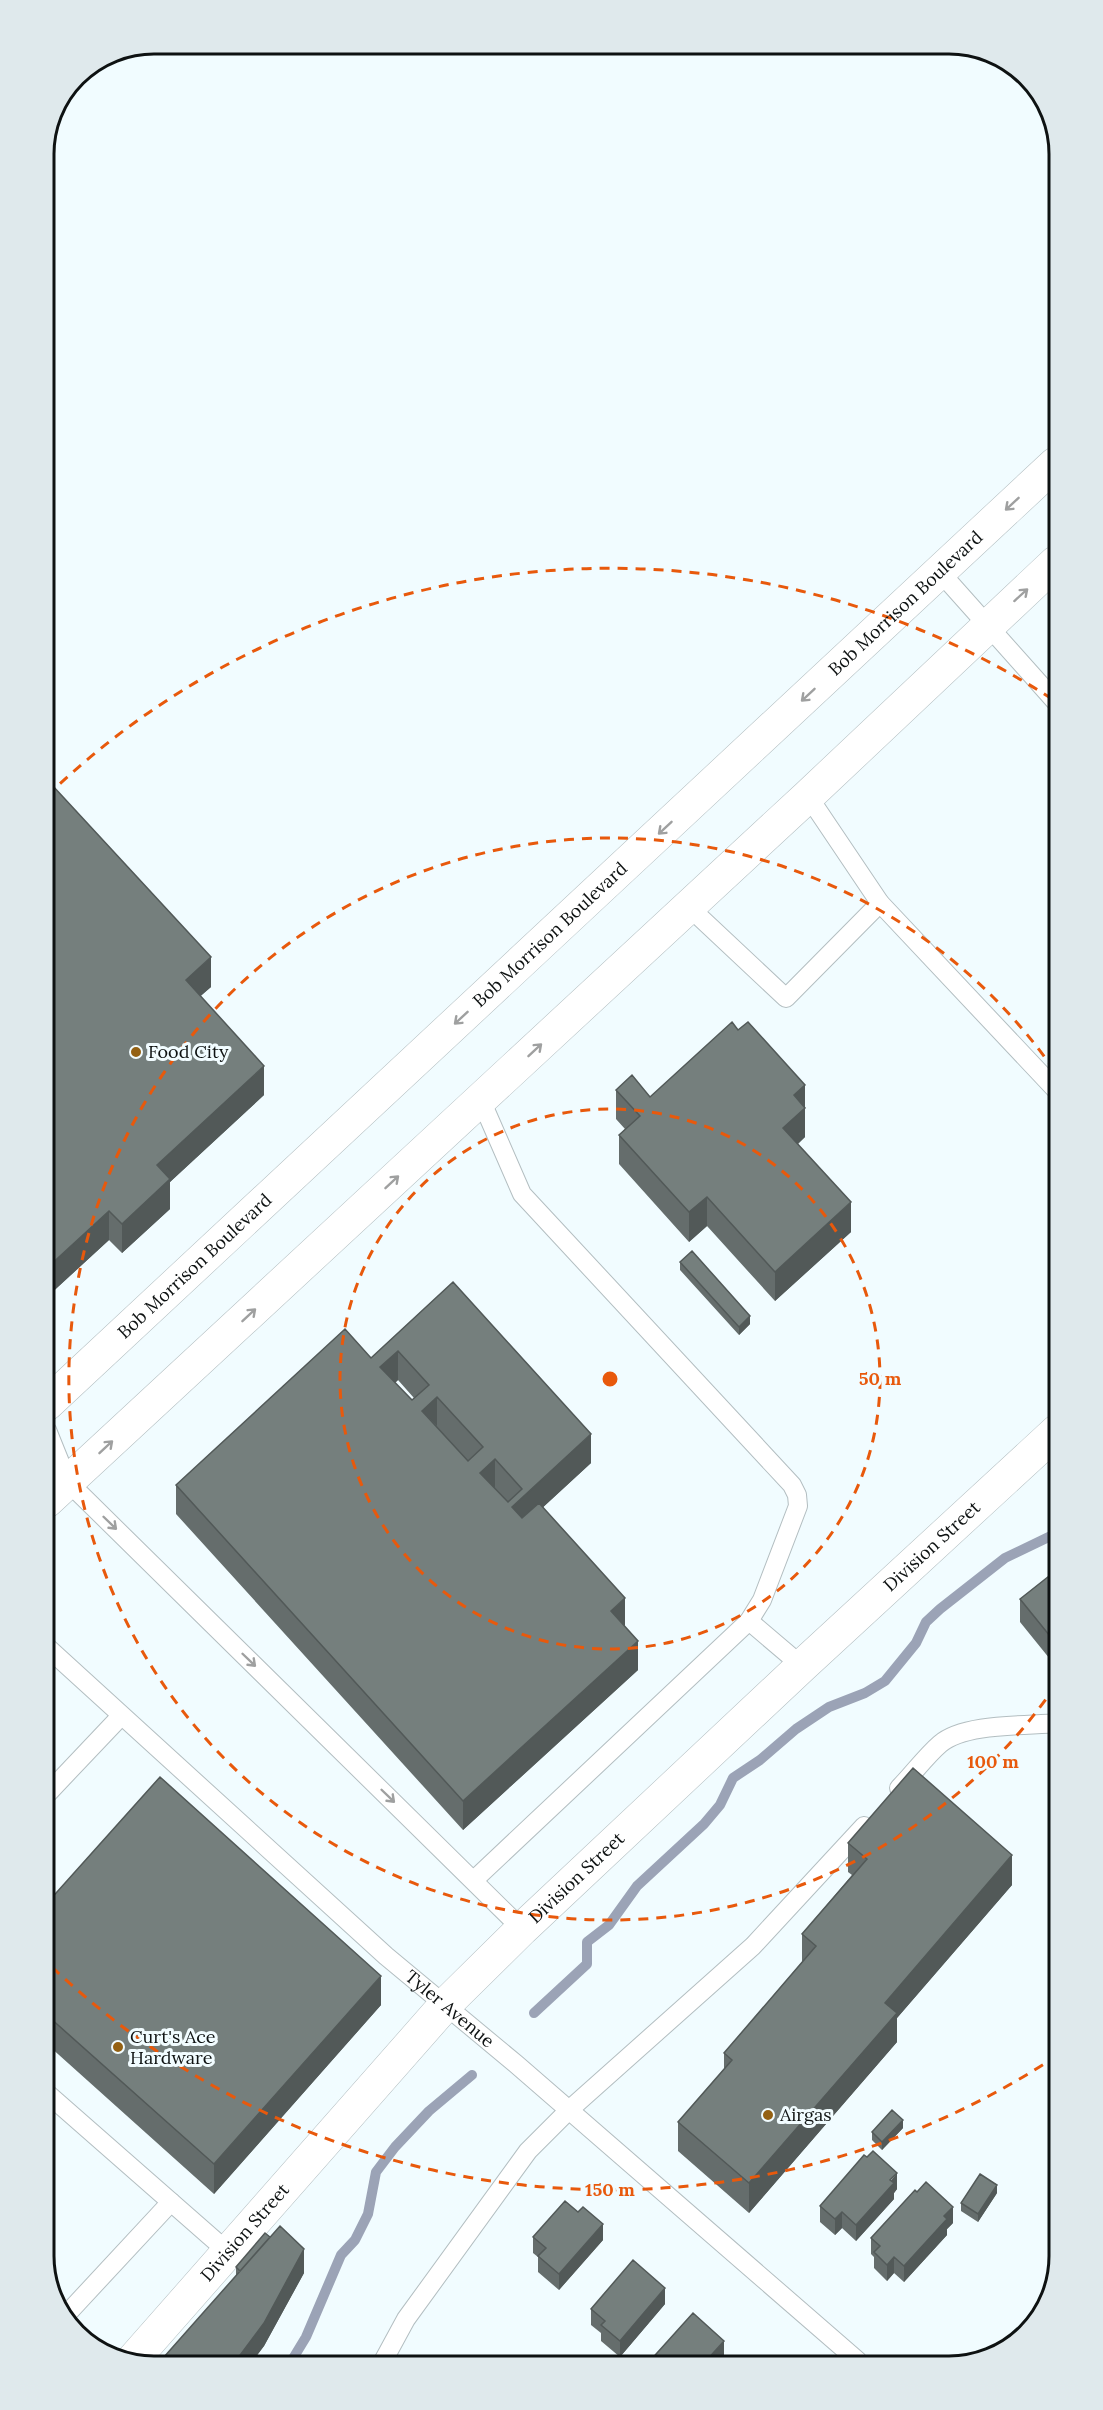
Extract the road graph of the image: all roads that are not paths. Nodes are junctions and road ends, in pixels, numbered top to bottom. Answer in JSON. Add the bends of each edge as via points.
{"nodes":[{"id":1,"x":1049,"y":469,"type":"edge"},
{"id":2,"x":1049,"y":569,"type":"edge"},
{"id":3,"x":940,"y":572,"type":"junction"},
{"id":4,"x":987,"y":626,"type":"junction"},
{"id":5,"x":1049,"y":694,"type":"edge"},
{"id":6,"x":808,"y":796,"type":"junction"},
{"id":7,"x":879,"y":903,"type":"junction"},
{"id":8,"x":689,"y":907,"type":"junction"},
{"id":9,"x":1049,"y":1083,"type":"edge"},
{"id":10,"x":481,"y":1100,"type":"junction"},
{"id":11,"x":54,"y":1397,"type":"edge"},
{"id":12,"x":1049,"y":1438,"type":"edge"},
{"id":13,"x":54,"y":1469,"type":"edge"},
{"id":14,"x":58,"y":1492,"type":"edge"},
{"id":15,"x":749,"y":1621,"type":"junction"},
{"id":16,"x":54,"y":1654,"type":"edge"},
{"id":17,"x":802,"y":1666,"type":"junction"},
{"id":18,"x":121,"y":1716,"type":"junction"},
{"id":19,"x":1049,"y":1724,"type":"edge"},
{"id":20,"x":54,"y":1787,"type":"edge"},
{"id":21,"x":474,"y":1880,"type":"junction"},
{"id":22,"x":522,"y":1929,"type":"junction"},
{"id":23,"x":446,"y":2004,"type":"junction"},
{"id":24,"x":54,"y":2100,"type":"edge"},
{"id":25,"x":569,"y":2110,"type":"junction"},
{"id":26,"x":171,"y":2202,"type":"junction"},
{"id":27,"x":228,"y":2252,"type":"junction"},
{"id":28,"x":70,"y":2310,"type":"edge"},
{"id":29,"x":138,"y":2355,"type":"edge"},
{"id":30,"x":386,"y":2356,"type":"edge"},
{"id":31,"x":852,"y":2356,"type":"edge"}],
"edges":[{"from":1,"to":3,"type":"street","name":"Bob Morrison Boulevard","one_way":true},
{"from":4,"to":2,"type":"street","one_way":true},
{"from":3,"to":4,"type":"lane"},
{"from":3,"to":11,"type":"street","name":"Bob Morrison Boulevard","one_way":true},
{"from":4,"to":5,"type":"lane"},
{"from":4,"to":6,"type":"street"},
{"from":6,"to":7,"type":"lane"},
{"from":6,"to":8,"type":"street"},
{"from":7,"to":8,"type":"lane","via":[[786,998]]},
{"from":7,"to":9,"type":"lane"},
{"from":10,"to":8,"type":"street","one_way":true},
{"from":14,"to":10,"type":"street","one_way":true},
{"from":10,"to":15,"type":"lane","via":[[522,1194],[792,1485],[798,1506],[762,1600]]},
{"from":12,"to":17,"type":"street","name":"Division Street"},
{"from":13,"to":14,"type":"lane"},
{"from":14,"to":21,"type":"lane","one_way":true},
{"from":15,"to":17,"type":"lane"},
{"from":15,"to":21,"type":"lane"},
{"from":16,"to":18,"type":"lane","name":"Tyler Avenue"},
{"from":17,"to":22,"type":"street","name":"Division Street"},
{"from":18,"to":20,"type":"lane"},
{"from":18,"to":23,"type":"lane","name":"Tyler Avenue","via":[[386,1956]]},
{"from":19,"to":25,"type":"lane","via":[[970,1730],[941,1743],[753,1946]]},
{"from":21,"to":22,"type":"lane"},
{"from":22,"to":23,"type":"street","name":"Division Street"},
{"from":23,"to":25,"type":"lane","name":"Tyler Avenue"},
{"from":23,"to":27,"type":"street","name":"Division Street"},
{"from":24,"to":26,"type":"lane"},
{"from":25,"to":30,"type":"lane","via":[[528,2151],[406,2319]]},
{"from":25,"to":31,"type":"lane","name":"Tyler Avenue"},
{"from":26,"to":27,"type":"lane"},
{"from":26,"to":28,"type":"lane"},
{"from":27,"to":29,"type":"street","name":"Division Street"}]}
